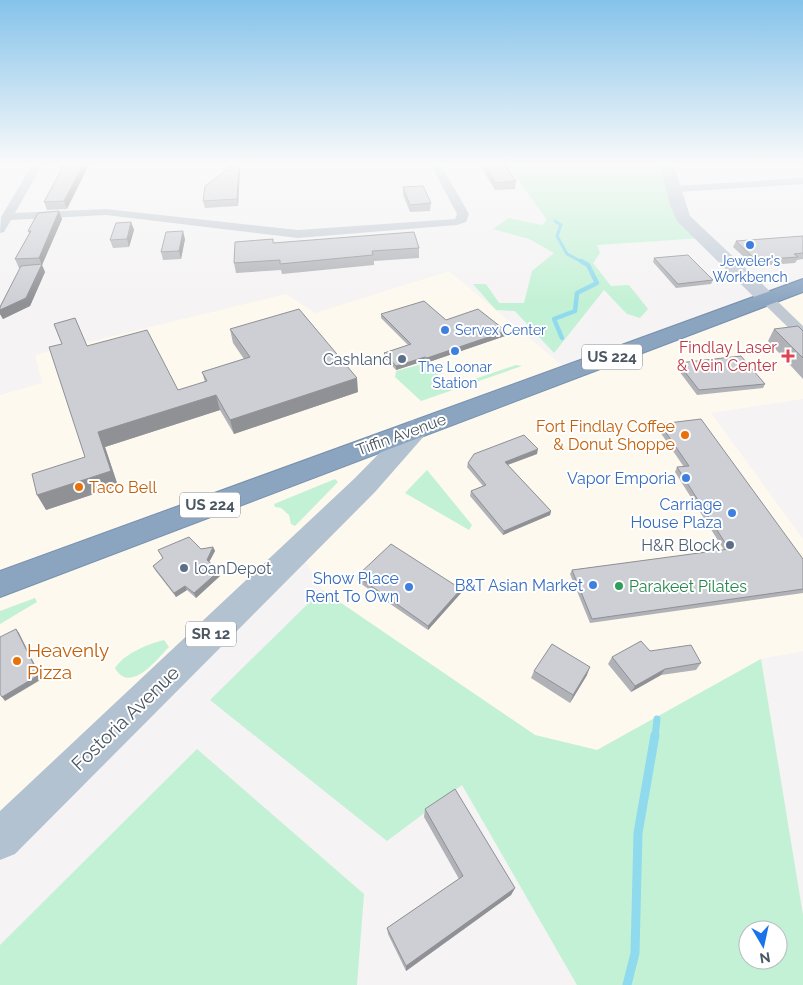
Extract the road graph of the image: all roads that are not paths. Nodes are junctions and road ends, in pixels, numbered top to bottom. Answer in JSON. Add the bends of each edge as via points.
{"nodes":[{"id":1,"x":11,"y":211,"type":"edge"},
{"id":2,"x":461,"y":211,"type":"edge"},
{"id":3,"x":679,"y":211,"type":"edge"},
{"id":4,"x":8,"y":217,"type":"junction"},
{"id":5,"x":457,"y":222,"type":"joint"},
{"id":6,"x":0,"y":230,"type":"edge"},
{"id":7,"x":803,"y":285,"type":"edge"},
{"id":8,"x":767,"y":299,"type":"junction"},
{"id":9,"x":803,"y":334,"type":"edge"},
{"id":10,"x":420,"y":427,"type":"junction"},
{"id":11,"x":0,"y":584,"type":"edge"},
{"id":12,"x":0,"y":839,"type":"edge"}],
"edges":[{"from":1,"to":4,"type":"street"},
{"from":2,"to":5,"type":"street","via":[[462,220]]},
{"from":3,"to":8,"type":"main road"},
{"from":4,"to":5,"type":"street","via":[[106,212],[298,234]]},
{"from":4,"to":6,"type":"street"},
{"from":7,"to":8,"type":"highway","name":"Tiffin Avenue","number":"US 224"},
{"from":8,"to":9,"type":"street"},
{"from":8,"to":10,"type":"highway","name":"Tiffin Avenue","number":"US 224"},
{"from":10,"to":11,"type":"highway","name":"Tiffin Avenue","number":"US 224"},
{"from":10,"to":12,"type":"main road","name":"Fostoria Avenue","number":"SR 12","via":[[365,485]]}]}
